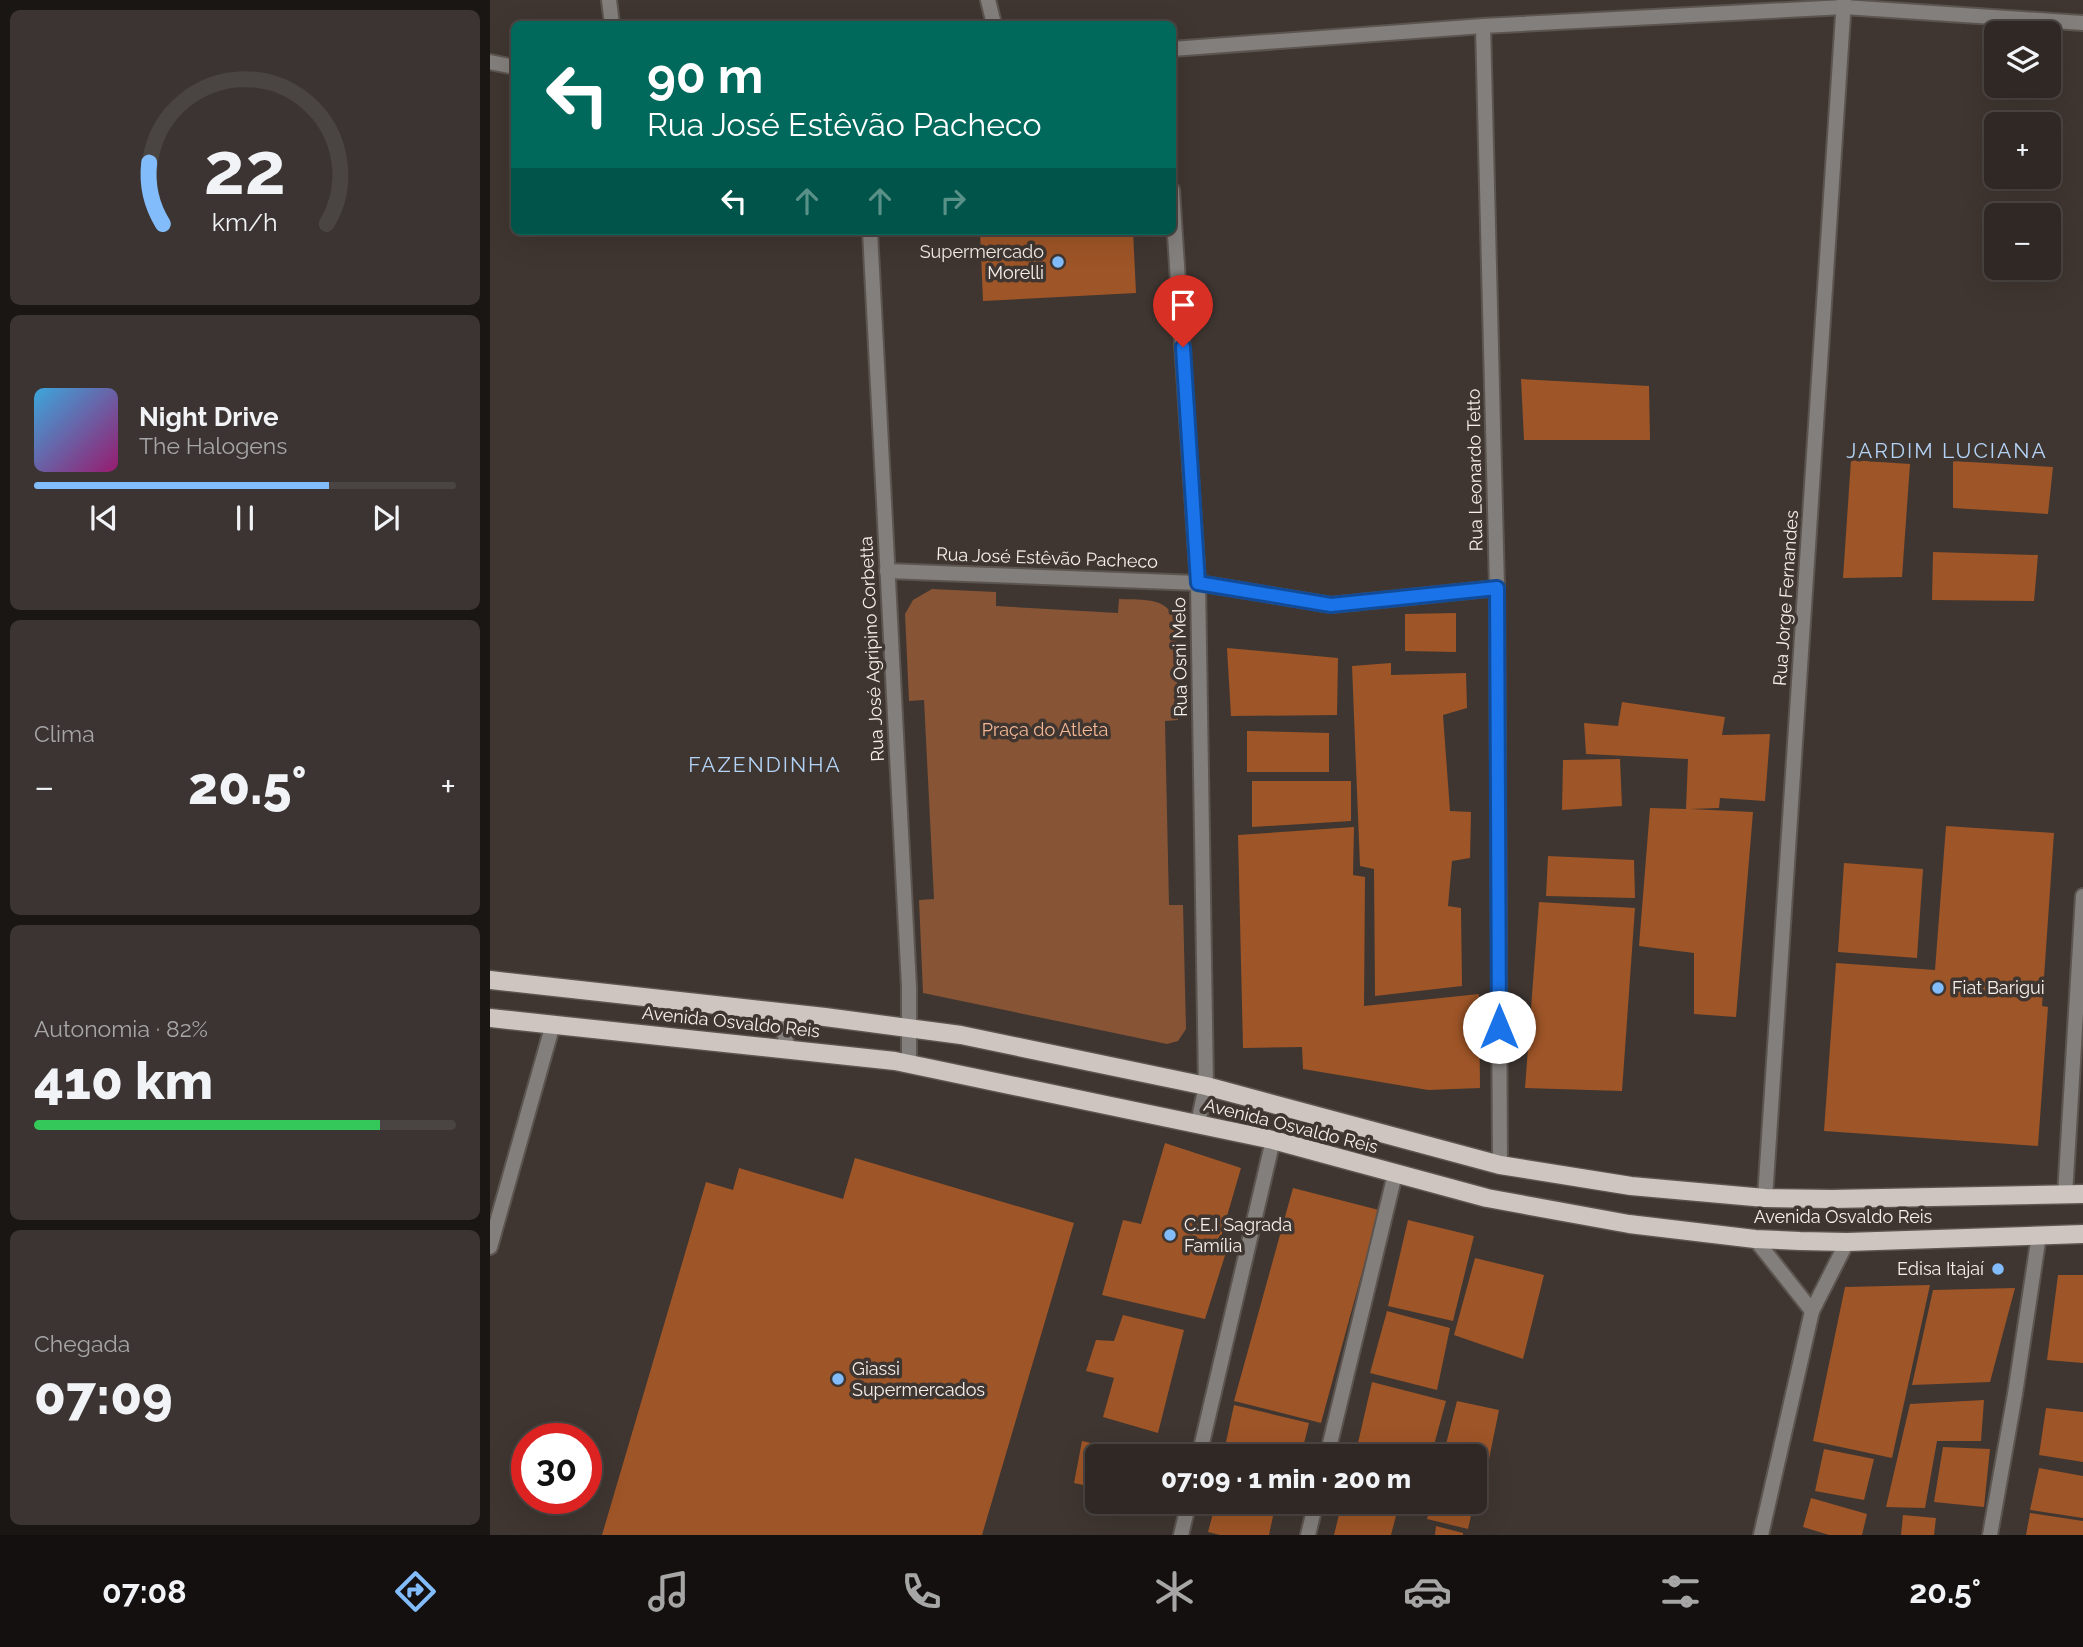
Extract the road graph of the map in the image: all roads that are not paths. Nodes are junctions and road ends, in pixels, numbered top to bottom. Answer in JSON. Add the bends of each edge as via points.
{"nodes":[{"id":1,"x":609,"y":0,"type":"edge"},
{"id":2,"x":988,"y":0,"type":"edge"},
{"id":3,"x":1844,"y":3,"type":"edge"},
{"id":4,"x":612,"y":21,"type":"edge"},
{"id":5,"x":993,"y":21,"type":"edge"},
{"id":6,"x":2083,"y":23,"type":"edge"},
{"id":7,"x":1483,"y":26,"type":"junction"},
{"id":8,"x":1176,"y":48,"type":"edge"},
{"id":9,"x":490,"y":62,"type":"edge"},
{"id":10,"x":511,"y":66,"type":"edge"},
{"id":11,"x":870,"y":235,"type":"edge"},
{"id":12,"x":1175,"y":235,"type":"edge"},
{"id":13,"x":887,"y":571,"type":"junction"},
{"id":14,"x":1198,"y":583,"type":"junction"},
{"id":15,"x":1497,"y":588,"type":"junction"},
{"id":16,"x":2083,"y":897,"type":"edge"},
{"id":17,"x":490,"y":980,"type":"edge"},
{"id":18,"x":762,"y":1010,"type":"junction"},
{"id":19,"x":490,"y":1018,"type":"edge"},
{"id":20,"x":553,"y":1024,"type":"junction"},
{"id":21,"x":910,"y":1027,"type":"junction"},
{"id":22,"x":787,"y":1051,"type":"junction"},
{"id":23,"x":909,"y":1064,"type":"junction"},
{"id":24,"x":1206,"y":1086,"type":"junction"},
{"id":25,"x":1198,"y":1124,"type":"junction"},
{"id":26,"x":1273,"y":1140,"type":"junction"},
{"id":27,"x":1500,"y":1165,"type":"junction"},
{"id":28,"x":1395,"y":1174,"type":"junction"},
{"id":29,"x":2083,"y":1194,"type":"edge"},
{"id":30,"x":2064,"y":1195,"type":"junction"},
{"id":31,"x":1765,"y":1198,"type":"junction"},
{"id":32,"x":2083,"y":1234,"type":"edge"},
{"id":33,"x":2039,"y":1235,"type":"junction"},
{"id":34,"x":1755,"y":1239,"type":"junction"},
{"id":35,"x":1847,"y":1242,"type":"junction"},
{"id":36,"x":490,"y":1247,"type":"edge"},
{"id":37,"x":1812,"y":1311,"type":"junction"},
{"id":38,"x":1202,"y":1444,"type":"edge"},
{"id":39,"x":1330,"y":1444,"type":"edge"},
{"id":40,"x":1186,"y":1514,"type":"edge"},
{"id":41,"x":1313,"y":1514,"type":"edge"},
{"id":42,"x":1181,"y":1535,"type":"edge"},
{"id":43,"x":1308,"y":1535,"type":"edge"},
{"id":44,"x":1761,"y":1535,"type":"edge"},
{"id":45,"x":1990,"y":1535,"type":"edge"}],
"edges":[{"from":1,"to":4,"type":"street"},
{"from":2,"to":5,"type":"street"},
{"from":3,"to":6,"type":"street"},
{"from":3,"to":7,"type":"street"},
{"from":3,"to":31,"type":"street","name":"Rua Jorge Fernandes"},
{"from":7,"to":8,"type":"street"},
{"from":7,"to":15,"type":"street","name":"Rua Leonardo Tetto"},
{"from":9,"to":10,"type":"street"},
{"from":11,"to":13,"type":"street","name":"Rua José Agripino Corbetta"},
{"from":12,"to":14,"type":"street","name":"Rua Osni Melo"},
{"from":13,"to":14,"type":"street","name":"Rua José Estêvão Pacheco"},
{"from":13,"to":21,"type":"street","name":"Rua José Agripino Corbetta"},
{"from":14,"to":15,"type":"street","name":"Rua José Estêvão Pacheco","via":[[1331,605]]},
{"from":14,"to":24,"type":"street","name":"Rua Osni Melo"},
{"from":15,"to":27,"type":"street","name":"Rua Leonardo Tetto"},
{"from":16,"to":30,"type":"street"},
{"from":17,"to":18,"type":"main road","name":"Avenida Osvaldo Reis"},
{"from":18,"to":21,"type":"main road","name":"Avenida Osvaldo Reis"},
{"from":18,"to":22,"type":"street","via":[[782,1028]]},
{"from":19,"to":20,"type":"main road","name":"Avenida Osvaldo Reis"},
{"from":20,"to":22,"type":"main road","name":"Avenida Osvaldo Reis"},
{"from":20,"to":36,"type":"street"},
{"from":21,"to":23,"type":"street","name":"Rua José Agripino Corbetta"},
{"from":21,"to":24,"type":"main road","name":"Avenida Osvaldo Reis"},
{"from":22,"to":23,"type":"main road","name":"Avenida Osvaldo Reis"},
{"from":23,"to":25,"type":"main road","name":"Avenida Osvaldo Reis"},
{"from":24,"to":25,"type":"street","name":"Rua Osni Melo"},
{"from":24,"to":27,"type":"main road","name":"Avenida Osvaldo Reis"},
{"from":25,"to":26,"type":"main road","name":"Avenida Osvaldo Reis"},
{"from":26,"to":28,"type":"main road","name":"Avenida Osvaldo Reis"},
{"from":26,"to":38,"type":"street"},
{"from":27,"to":31,"type":"main road","name":"Avenida Osvaldo Reis","via":[[1631,1186]]},
{"from":28,"to":34,"type":"main road","name":"Avenida Osvaldo Reis","via":[[1560,1213]]},
{"from":28,"to":39,"type":"street"},
{"from":29,"to":30,"type":"main road","name":"Avenida Osvaldo Reis"},
{"from":30,"to":31,"type":"main road","name":"Avenida Osvaldo Reis"},
{"from":32,"to":33,"type":"main road","name":"Avenida Osvaldo Reis"},
{"from":33,"to":35,"type":"main road","name":"Avenida Osvaldo Reis"},
{"from":33,"to":45,"type":"street"},
{"from":34,"to":35,"type":"main road","name":"Avenida Osvaldo Reis"},
{"from":34,"to":37,"type":"street"},
{"from":35,"to":37,"type":"street"},
{"from":37,"to":44,"type":"street"},
{"from":40,"to":42,"type":"street"},
{"from":41,"to":43,"type":"street"}]}
